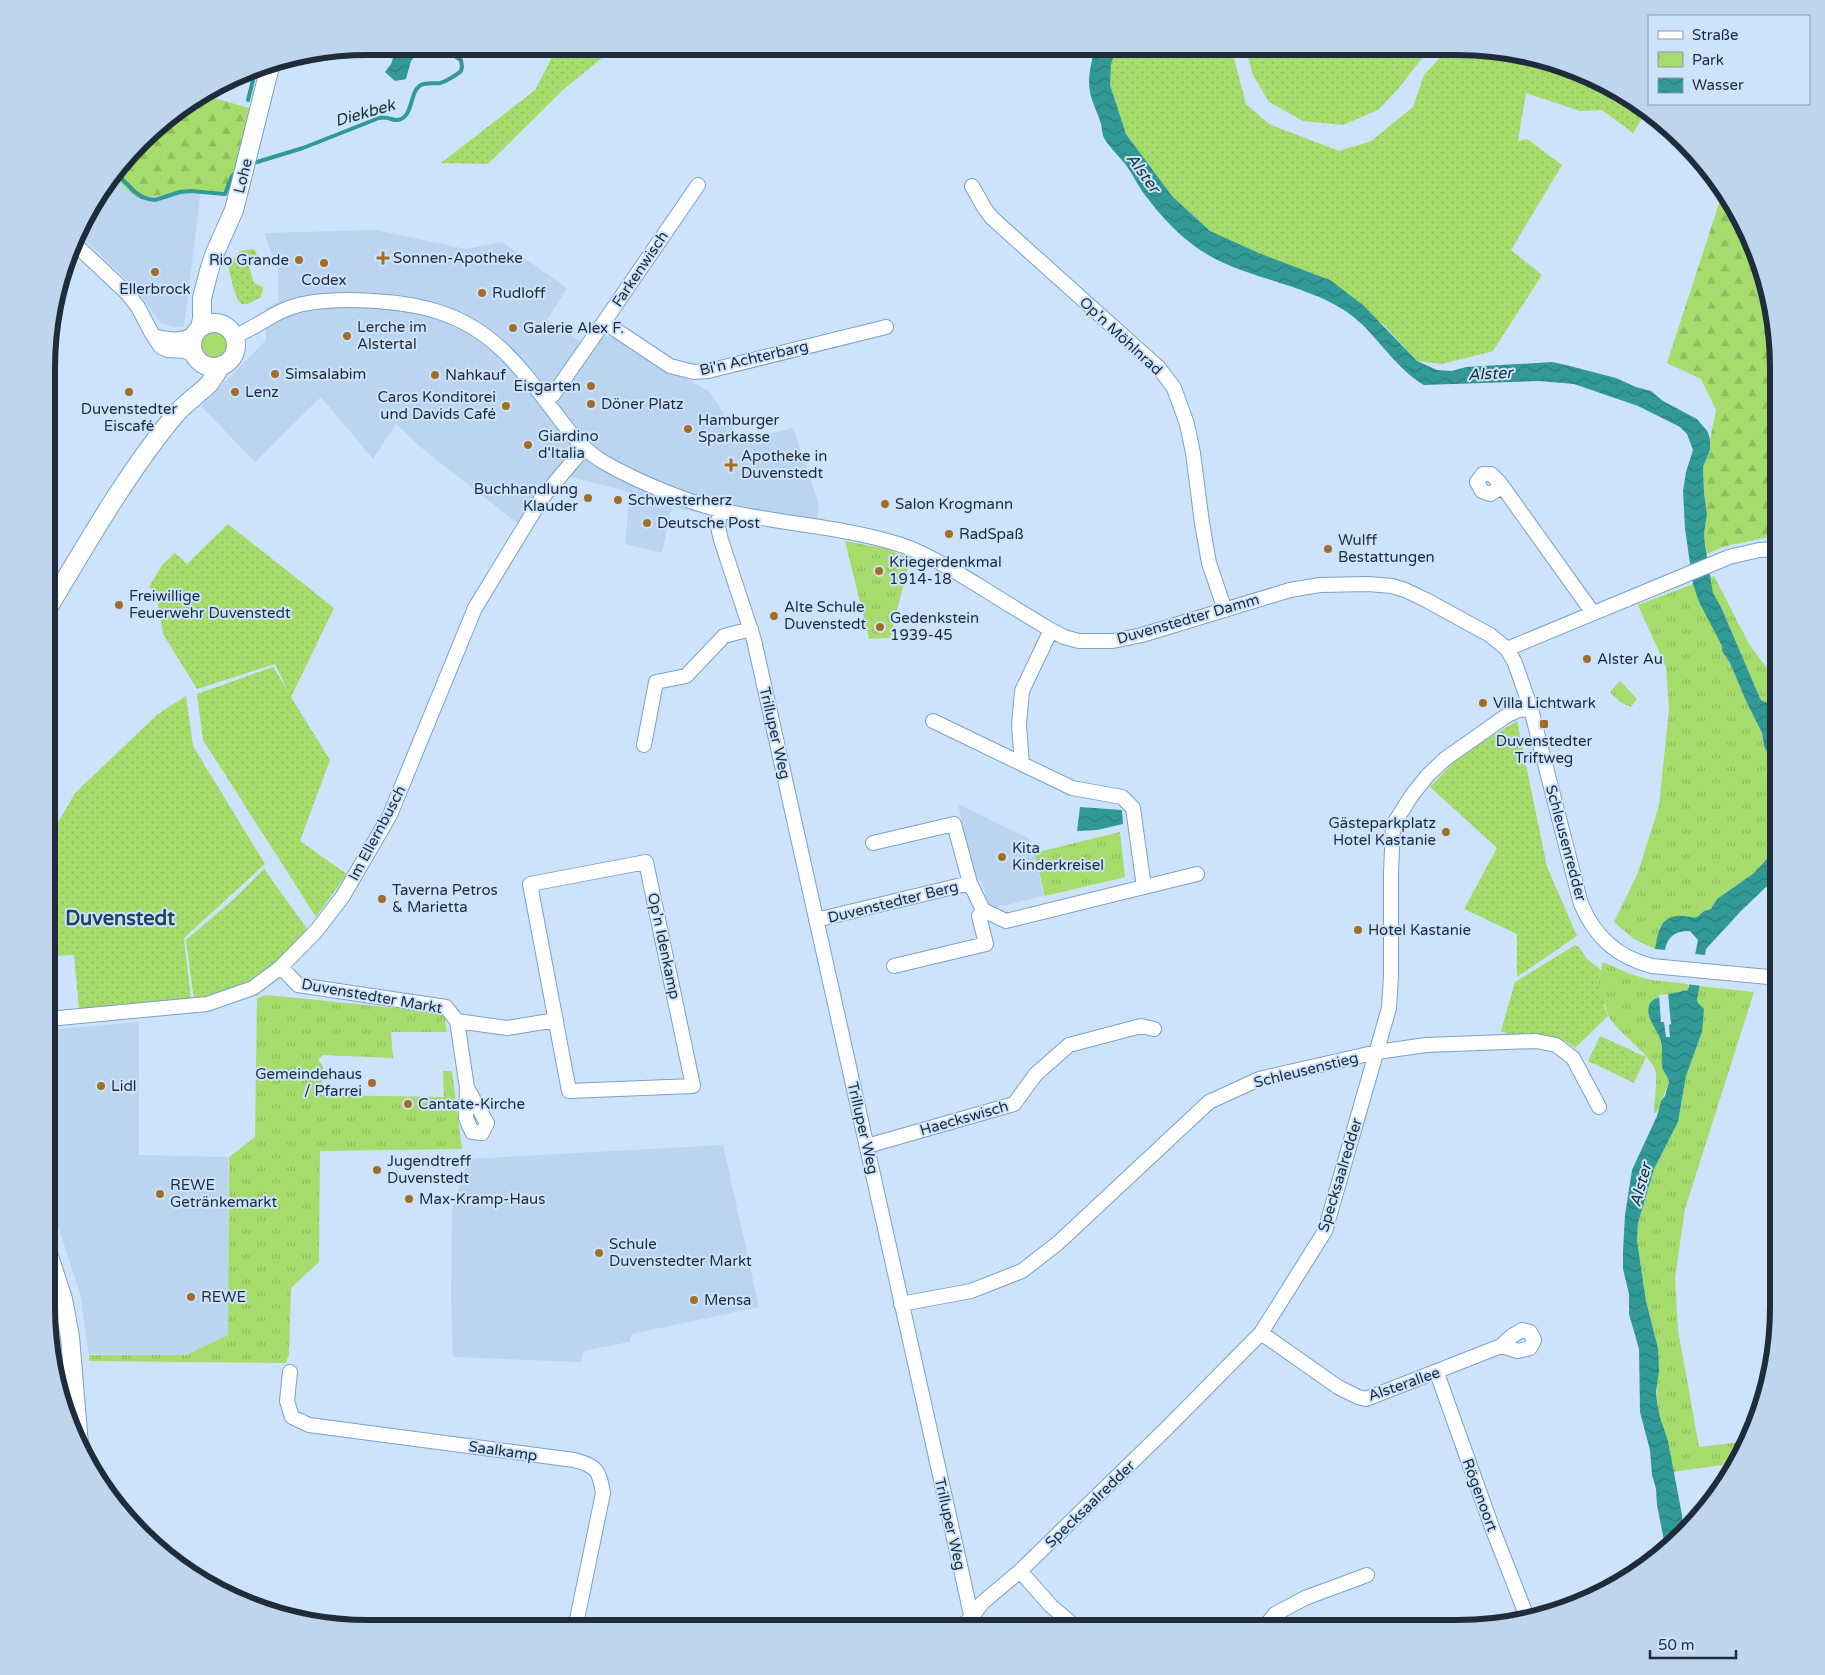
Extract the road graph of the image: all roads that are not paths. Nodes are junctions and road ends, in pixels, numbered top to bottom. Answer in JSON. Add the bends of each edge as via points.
{"nodes":[{"id":1,"x":269,"y":72,"type":"edge"},
{"id":2,"x":698,"y":185,"type":"dead end"},
{"id":3,"x":972,"y":186,"type":"dead end"},
{"id":4,"x":79,"y":248,"type":"edge"},
{"id":5,"x":206,"y":286,"type":"junction"},
{"id":6,"x":604,"y":322,"type":"junction"},
{"id":7,"x":221,"y":324,"type":"junction"},
{"id":8,"x":886,"y":327,"type":"dead end"},
{"id":9,"x":197,"y":331,"type":"junction"},
{"id":10,"x":154,"y":336,"type":"junction"},
{"id":11,"x":234,"y":336,"type":"junction"},
{"id":12,"x":196,"y":358,"type":"junction"},
{"id":13,"x":222,"y":365,"type":"junction"},
{"id":14,"x":195,"y":395,"type":"junction"},
{"id":15,"x":546,"y":401,"type":"junction"},
{"id":16,"x":584,"y":448,"type":"junction"},
{"id":17,"x":1500,"y":483,"type":"dead end"},
{"id":18,"x":720,"y":510,"type":"junction"},
{"id":19,"x":1770,"y":549,"type":"edge"},
{"id":20,"x":55,"y":596,"type":"edge"},
{"id":21,"x":1225,"y":610,"type":"junction"},
{"id":22,"x":1593,"y":613,"type":"junction"},
{"id":23,"x":751,"y":629,"type":"junction"},
{"id":24,"x":1051,"y":630,"type":"junction"},
{"id":25,"x":1507,"y":649,"type":"junction"},
{"id":26,"x":1531,"y":709,"type":"junction"},
{"id":27,"x":932,"y":721,"type":"dead end"},
{"id":28,"x":644,"y":745,"type":"dead end"},
{"id":29,"x":1022,"y":764,"type":"junction"},
{"id":30,"x":873,"y":843,"type":"dead end"},
{"id":31,"x":1197,"y":874,"type":"dead end"},
{"id":32,"x":970,"y":883,"type":"junction"},
{"id":33,"x":1144,"y":887,"type":"junction"},
{"id":34,"x":983,"y":910,"type":"junction"},
{"id":35,"x":816,"y":920,"type":"junction"},
{"id":36,"x":894,"y":966,"type":"dead end"},
{"id":37,"x":281,"y":967,"type":"junction"},
{"id":38,"x":1770,"y":977,"type":"edge"},
{"id":39,"x":55,"y":1018,"type":"edge"},
{"id":40,"x":556,"y":1020,"type":"junction"},
{"id":41,"x":457,"y":1021,"type":"junction"},
{"id":42,"x":1154,"y":1030,"type":"dead end"},
{"id":43,"x":1377,"y":1052,"type":"junction"},
{"id":44,"x":467,"y":1088,"type":"dead end"},
{"id":45,"x":1600,"y":1107,"type":"dead end"},
{"id":46,"x":867,"y":1146,"type":"junction"},
{"id":47,"x":55,"y":1273,"type":"edge"},
{"id":48,"x":901,"y":1304,"type":"junction"},
{"id":49,"x":1261,"y":1333,"type":"junction"},
{"id":50,"x":1501,"y":1346,"type":"dead end"},
{"id":51,"x":290,"y":1372,"type":"dead end"},
{"id":52,"x":1437,"y":1373,"type":"junction"},
{"id":53,"x":77,"y":1422,"type":"edge"},
{"id":54,"x":1020,"y":1571,"type":"junction"},
{"id":55,"x":1366,"y":1575,"type":"dead end"},
{"id":56,"x":1525,"y":1612,"type":"edge"},
{"id":57,"x":577,"y":1620,"type":"edge"},
{"id":58,"x":971,"y":1620,"type":"edge"},
{"id":59,"x":974,"y":1620,"type":"edge"},
{"id":60,"x":1068,"y":1620,"type":"edge"},
{"id":61,"x":1270,"y":1620,"type":"edge"}],
"edges":[{"from":1,"to":5,"type":"main road","name":"Lohe","via":[[234,210],[214,255]]},
{"from":2,"to":6,"type":"street","name":"Farkenwisch"},
{"from":3,"to":21,"type":"street","name":"Op'n Möhlnrad","via":[[992,218],[1159,368],[1174,388],[1193,453],[1209,563]]},
{"from":4,"to":10,"type":"street","via":[[128,294]]},
{"from":5,"to":7,"type":"main road","name":"Lohe","via":[[213,313]]},
{"from":5,"to":9,"type":"main road","name":"Lohe","via":[[202,298],[202,319]]},
{"from":6,"to":8,"type":"street","name":"Bi'n Achterbarg","via":[[670,366],[694,372]]},
{"from":6,"to":15,"type":"street","name":"Farkenwisch"},
{"from":7,"to":9,"type":"main road","via":[[209,323]]},
{"from":7,"to":11,"type":"main road"},
{"from":9,"to":10,"type":"street","via":[[178,339]]},
{"from":9,"to":12,"type":"main road","via":[[192,343]]},
{"from":10,"to":12,"type":"street","via":[[164,349],[185,351]]},
{"from":11,"to":13,"type":"main road","via":[[234,353],[229,362]]},
{"from":11,"to":15,"type":"street","name":"Duvenstedter Damm","via":[[295,306],[354,301],[412,306],[454,318],[488,337],[521,369]]},
{"from":12,"to":13,"type":"main road","via":[[210,367]]},
{"from":12,"to":14,"type":"main road","via":[[201,373]]},
{"from":13,"to":14,"type":"main road","via":[[208,385]]},
{"from":14,"to":20,"type":"main road","via":[[145,454]]},
{"from":15,"to":16,"type":"street","name":"Duvenstedter Damm"},
{"from":16,"to":18,"type":"street","name":"Duvenstedter Damm","via":[[604,463],[641,480]]},
{"from":16,"to":37,"type":"street","name":"Im Ellernbusch","via":[[542,498],[476,608],[390,816],[343,896],[317,930]]},
{"from":17,"to":22,"type":"street"},
{"from":18,"to":23,"type":"street","name":"Trilluper Weg","via":[[718,527],[721,540]]},
{"from":18,"to":24,"type":"street","name":"Duvenstedter Damm","via":[[841,531],[908,547],[942,563]]},
{"from":19,"to":22,"type":"street","via":[[1729,557]]},
{"from":21,"to":24,"type":"street","name":"Duvenstedter Damm","via":[[1112,641],[1079,641]]},
{"from":21,"to":25,"type":"street","name":"Duvenstedter Damm","via":[[1290,590],[1320,585],[1392,586],[1468,622]]},
{"from":22,"to":25,"type":"street"},
{"from":23,"to":28,"type":"street","via":[[724,636],[686,676],[656,682]]},
{"from":23,"to":35,"type":"street","name":"Trilluper Weg"},
{"from":24,"to":29,"type":"street","via":[[1022,691],[1019,725]]},
{"from":25,"to":26,"type":"street","name":"Duvenstedter Damm","via":[[1522,679]]},
{"from":26,"to":38,"type":"street","name":"Schleusenredder","via":[[1586,914],[1601,938],[1634,960],[1652,966]]},
{"from":26,"to":43,"type":"street","name":"Specksaalredder","via":[[1518,710],[1506,716],[1445,759],[1412,794],[1393,825],[1389,1008]]},
{"from":27,"to":29,"type":"street"},
{"from":29,"to":33,"type":"street","via":[[1072,788],[1122,797],[1133,808]]},
{"from":30,"to":32,"type":"street","name":"Duvenstedter Berg","via":[[954,824]]},
{"from":31,"to":33,"type":"street"},
{"from":32,"to":34,"type":"street","name":"Duvenstedter Berg"},
{"from":32,"to":35,"type":"street","name":"Duvenstedter Berg"},
{"from":33,"to":34,"type":"street","via":[[1006,921]]},
{"from":34,"to":36,"type":"street","name":"Duvenstedter Berg","via":[[979,916],[986,944]]},
{"from":35,"to":46,"type":"street","name":"Trilluper Weg"},
{"from":37,"to":39,"type":"street","name":"Im Ellernbusch","via":[[253,988],[207,1004]]},
{"from":37,"to":41,"type":"street","name":"Duvenstedter Markt","via":[[298,985],[446,1007]]},
{"from":40,"to":40,"type":"street","name":"Op'n Idenkamp","via":[[570,1091],[693,1086],[646,862],[530,884]]},
{"from":40,"to":41,"type":"street","via":[[507,1028]]},
{"from":41,"to":44,"type":"street","name":"Duvenstedter Markt"},
{"from":42,"to":46,"type":"street","name":"Haeckswisch","via":[[1141,1026],[1068,1046],[1036,1074],[1014,1104]]},
{"from":43,"to":45,"type":"street","name":"Schleusenstieg","via":[[1426,1045],[1547,1042],[1573,1058]]},
{"from":43,"to":48,"type":"street","name":"Schleusenstieg","via":[[1259,1079],[1209,1102],[1058,1244],[1022,1271],[971,1291]]},
{"from":43,"to":49,"type":"street","name":"Specksaalredder","via":[[1325,1231]]},
{"from":46,"to":48,"type":"street","name":"Trilluper Weg"},
{"from":47,"to":53,"type":"main road","via":[[65,1308]]},
{"from":48,"to":58,"type":"street","name":"Trilluper Weg"},
{"from":49,"to":52,"type":"street","name":"Alsterallee","via":[[1338,1387],[1366,1399]]},
{"from":49,"to":54,"type":"street","name":"Specksaalredder"},
{"from":50,"to":52,"type":"street","name":"Alsterallee"},
{"from":51,"to":57,"type":"street","name":"Saalkamp","via":[[287,1401],[292,1417],[309,1425],[590,1464],[600,1476],[603,1493]]},
{"from":52,"to":56,"type":"street","name":"Rögenoort"},
{"from":54,"to":59,"type":"street","name":"Specksaalredder","via":[[982,1603]]},
{"from":54,"to":60,"type":"street"},
{"from":55,"to":61,"type":"street","via":[[1298,1602]]}]}
